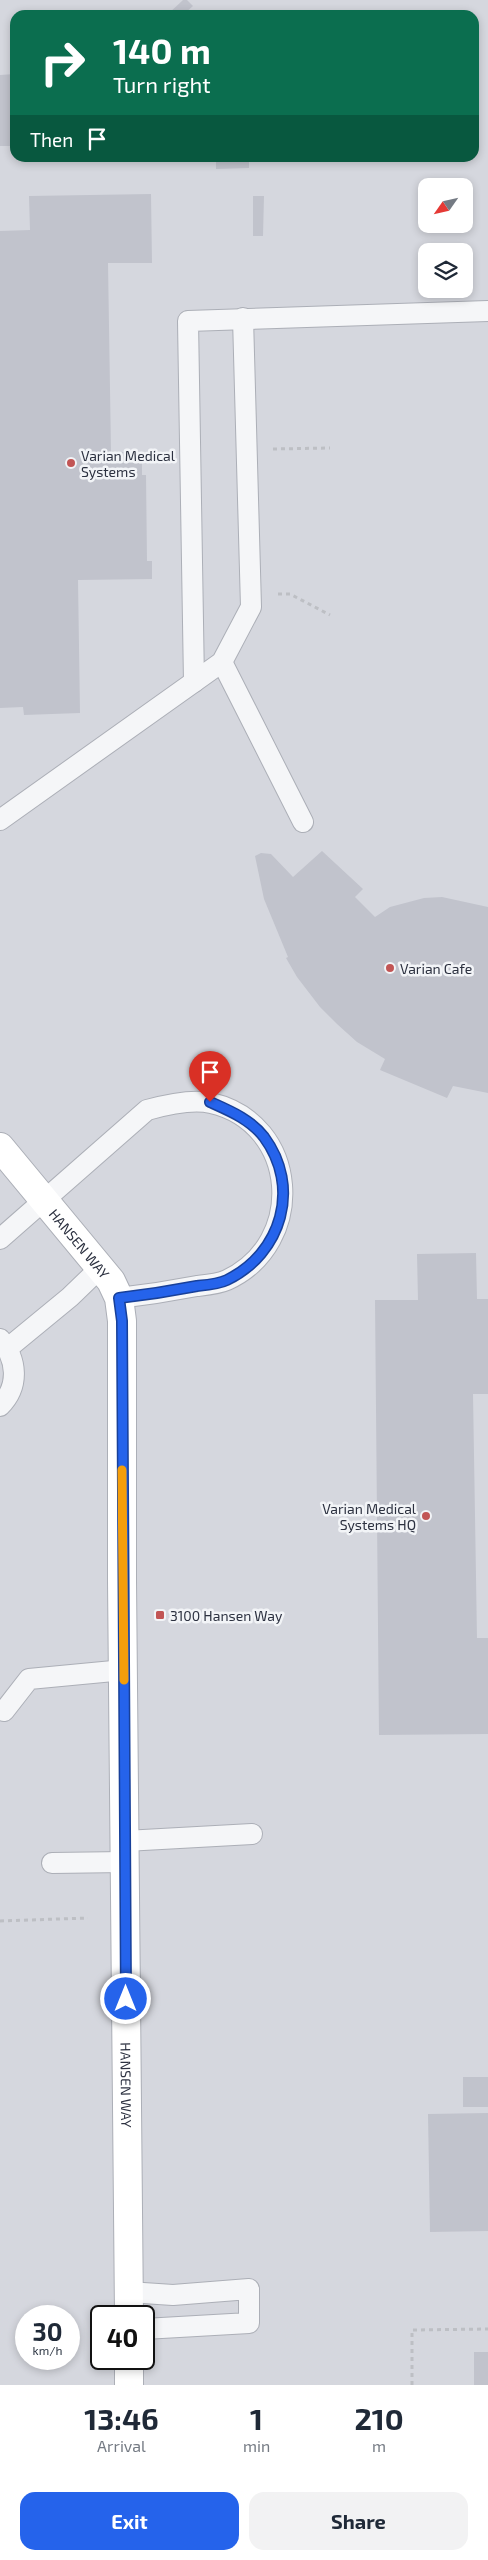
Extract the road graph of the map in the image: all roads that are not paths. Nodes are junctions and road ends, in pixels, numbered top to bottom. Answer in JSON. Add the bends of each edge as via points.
{"nodes":[{"id":1,"x":488,"y":311,"type":"edge"},
{"id":2,"x":243,"y":318,"type":"junction"},
{"id":3,"x":222,"y":662,"type":"junction"},
{"id":4,"x":194,"y":682,"type":"junction"},
{"id":5,"x":0,"y":820,"type":"edge"},
{"id":6,"x":302,"y":822,"type":"dead end"},
{"id":7,"x":0,"y":1147,"type":"edge"},
{"id":8,"x":44,"y":1200,"type":"junction"},
{"id":9,"x":0,"y":1239,"type":"edge"},
{"id":10,"x":101,"y":1267,"type":"junction"},
{"id":11,"x":119,"y":1298,"type":"junction"},
{"id":12,"x":4,"y":1344,"type":"edge"},
{"id":13,"x":0,"y":1406,"type":"edge"},
{"id":14,"x":124,"y":1670,"type":"junction"},
{"id":15,"x":4,"y":1711,"type":"dead end"},
{"id":16,"x":252,"y":1834,"type":"dead end"},
{"id":17,"x":125,"y":1851,"type":"junction"},
{"id":18,"x":52,"y":1864,"type":"dead end"},
{"id":19,"x":128,"y":2304,"type":"edge"},
{"id":20,"x":155,"y":2328,"type":"edge"},
{"id":21,"x":129,"y":2370,"type":"edge"},
{"id":22,"x":130,"y":2385,"type":"edge"}],
"edges":[{"from":1,"to":2,"type":"lane"},
{"from":2,"to":3,"type":"lane","via":[[251,607]]},
{"from":2,"to":4,"type":"lane","via":[[188,321]]},
{"from":3,"to":4,"type":"lane"},
{"from":3,"to":6,"type":"lane"},
{"from":4,"to":5,"type":"lane"},
{"from":7,"to":8,"type":"street","name":"HANSEN WAY"},
{"from":8,"to":9,"type":"lane"},
{"from":8,"to":10,"type":"street","name":"HANSEN WAY"},
{"from":8,"to":11,"type":"lane","via":[[147,1110],[168,1104],[210,1102],[239,1114],[263,1136],[277,1160],[283,1186],[282,1214],[272,1240],[253,1264],[226,1281]]},
{"from":10,"to":11,"type":"street","name":"HANSEN WAY"},
{"from":10,"to":12,"type":"lane","via":[[70,1297]]},
{"from":11,"to":14,"type":"street","name":"HANSEN WAY","via":[[122,1321]]},
{"from":12,"to":13,"type":"lane","via":[[15,1364],[12,1385]]},
{"from":14,"to":15,"type":"lane","via":[[29,1679]]},
{"from":14,"to":17,"type":"street","name":"HANSEN WAY"},
{"from":16,"to":17,"type":"lane"},
{"from":17,"to":18,"type":"lane"},
{"from":17,"to":19,"type":"street","name":"HANSEN WAY"},
{"from":19,"to":20,"type":"lane","via":[[173,2295],[248,2289],[249,2323]]},
{"from":21,"to":22,"type":"street"}]}
